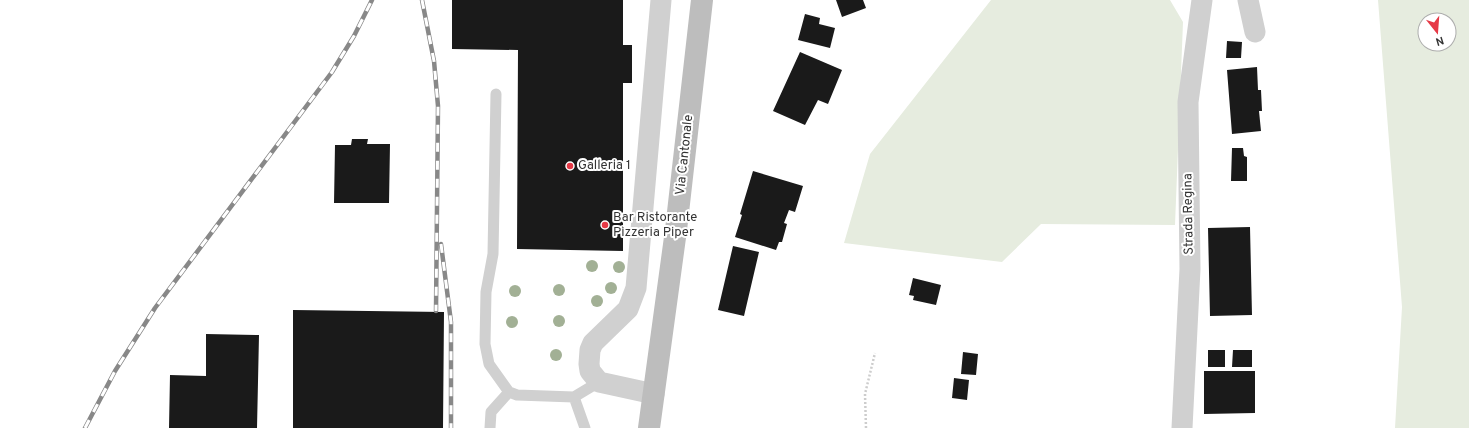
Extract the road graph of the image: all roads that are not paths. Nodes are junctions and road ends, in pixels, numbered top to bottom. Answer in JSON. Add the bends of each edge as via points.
{"nodes":[{"id":1,"x":661,"y":0,"type":"edge"},
{"id":2,"x":702,"y":0,"type":"edge"},
{"id":3,"x":1202,"y":0,"type":"edge"},
{"id":4,"x":1248,"y":0,"type":"edge"},
{"id":5,"x":1254,"y":32,"type":"dead end"},
{"id":6,"x":496,"y":94,"type":"dead end"},
{"id":7,"x":599,"y":382,"type":"junction"},
{"id":8,"x":509,"y":392,"type":"junction"},
{"id":9,"x":654,"y":394,"type":"junction"},
{"id":10,"x":574,"y":397,"type":"junction"},
{"id":11,"x":490,"y":428,"type":"edge"},
{"id":12,"x":585,"y":428,"type":"edge"},
{"id":13,"x":649,"y":428,"type":"edge"},
{"id":14,"x":1182,"y":428,"type":"edge"}],
"edges":[{"from":1,"to":7,"type":"street","via":[[636,288],[628,309],[598,338],[590,350],[590,371]]},
{"from":2,"to":9,"type":"main road","name":"Via Cantonale","via":[[676,230]]},
{"from":3,"to":14,"type":"street","name":"Strada Regina","via":[[1188,102],[1190,269]]},
{"from":4,"to":5,"type":"street"},
{"from":6,"to":8,"type":"lane","via":[[493,254],[486,292],[485,344],[489,364]]},
{"from":7,"to":9,"type":"street"},
{"from":7,"to":10,"type":"lane"},
{"from":8,"to":10,"type":"lane","via":[[516,395]]},
{"from":8,"to":11,"type":"lane","via":[[491,412]]},
{"from":9,"to":13,"type":"main road","name":"Via Cantonale"},
{"from":10,"to":12,"type":"lane"}]}
